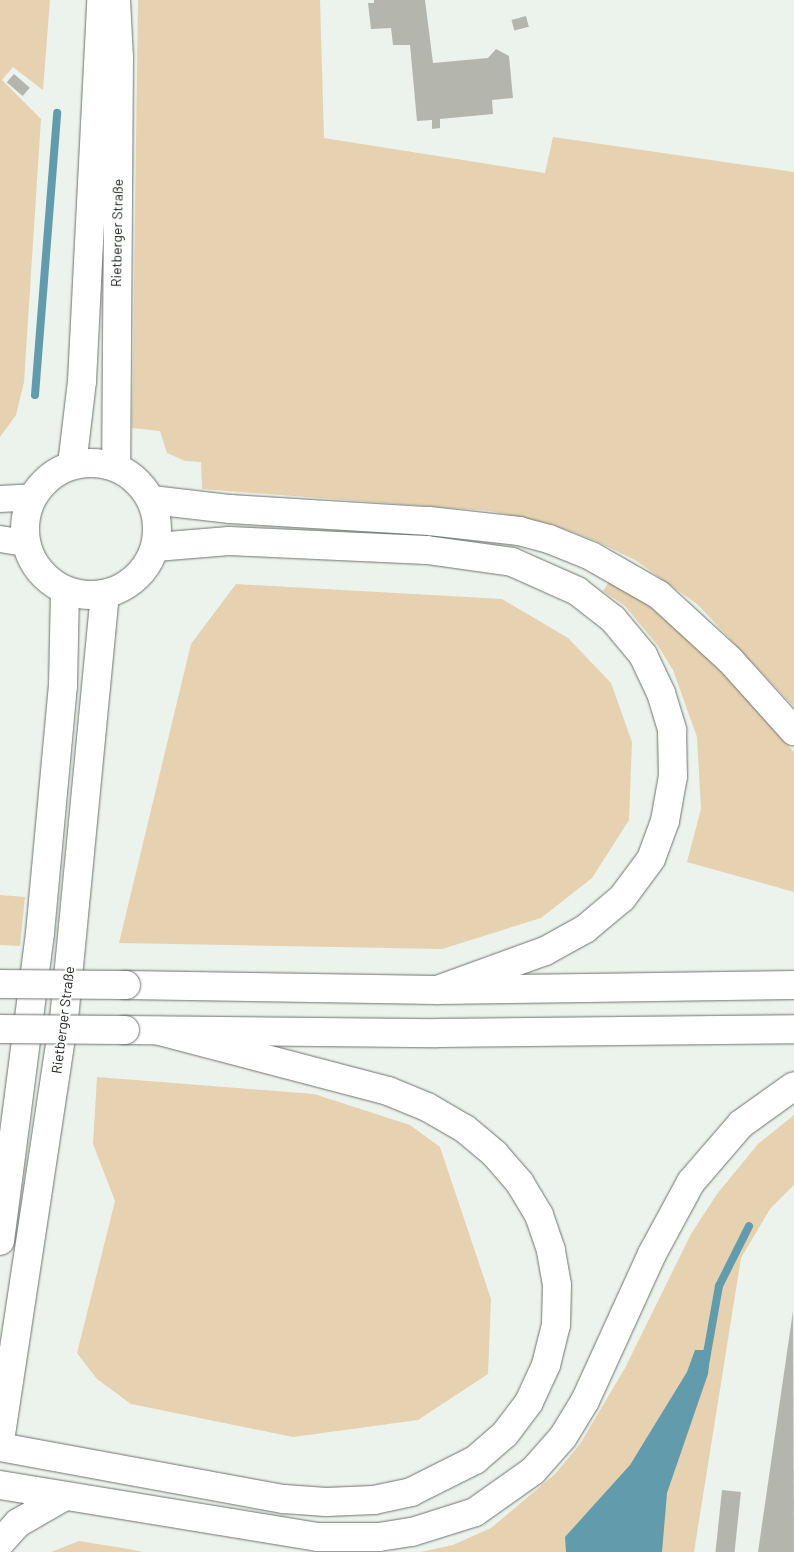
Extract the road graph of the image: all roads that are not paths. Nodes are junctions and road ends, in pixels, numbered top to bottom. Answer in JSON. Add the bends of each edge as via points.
{"nodes":[{"id":1,"x":101,"y":0,"type":"edge"},
{"id":2,"x":116,"y":0,"type":"edge"},
{"id":3,"x":72,"y":465,"type":"junction"},
{"id":4,"x":116,"y":467,"type":"junction"},
{"id":5,"x":33,"y":497,"type":"junction"},
{"id":6,"x":0,"y":499,"type":"edge"},
{"id":7,"x":152,"y":500,"type":"junction"},
{"id":8,"x":13,"y":541,"type":"edge"},
{"id":9,"x":156,"y":547,"type":"junction"},
{"id":10,"x":65,"y":591,"type":"junction"},
{"id":11,"x":105,"y":595,"type":"junction"},
{"id":12,"x":794,"y":731,"type":"edge"},
{"id":13,"x":0,"y":984,"type":"edge"},
{"id":14,"x":794,"y":985,"type":"edge"},
{"id":15,"x":437,"y":990,"type":"junction"},
{"id":16,"x":0,"y":1029,"type":"edge"},
{"id":17,"x":794,"y":1029,"type":"edge"},
{"id":18,"x":160,"y":1031,"type":"junction"},
{"id":19,"x":794,"y":1086,"type":"edge"},
{"id":20,"x":0,"y":1241,"type":"edge"},
{"id":21,"x":0,"y":1441,"type":"edge"},
{"id":22,"x":0,"y":1446,"type":"edge"},
{"id":23,"x":0,"y":1485,"type":"edge"},
{"id":24,"x":65,"y":1496,"type":"junction"},
{"id":25,"x":0,"y":1543,"type":"edge"}],
"edges":[{"from":1,"to":3,"type":"main road","name":"Rietberger Straße","via":[[82,381]]},
{"from":2,"to":4,"type":"main road","name":"Rietberger Straße","via":[[119,57]]},
{"from":3,"to":4,"type":"main road","via":[[102,463]]},
{"from":3,"to":5,"type":"main road","via":[[50,477]]},
{"from":4,"to":7,"type":"main road","via":[[137,481]]},
{"from":5,"to":6,"type":"street"},
{"from":5,"to":8,"type":"main road"},
{"from":7,"to":9,"type":"main road","via":[[158,523]]},
{"from":7,"to":12,"type":"main road","via":[[230,509],[429,521],[519,531],[549,539],[591,556],[659,595],[730,660]]},
{"from":8,"to":10,"type":"main road","via":[[47,580]]},
{"from":9,"to":11,"type":"main road","via":[[145,569],[128,586]]},
{"from":9,"to":15,"type":"main road","via":[[229,541],[427,550],[512,562],[577,591],[613,619],[643,654],[661,693],[672,730],[674,776],[665,821],[651,859],[622,898],[585,928],[545,950]]},
{"from":10,"to":11,"type":"main road","via":[[85,596]]},
{"from":10,"to":20,"type":"main road","via":[[63,686],[40,933]]},
{"from":11,"to":21,"type":"main road","name":"Rietberger Straße","via":[[64,1019]]},
{"from":13,"to":15,"type":"main road","bridge":true},
{"from":14,"to":15,"type":"main road"},
{"from":16,"to":18,"type":"main road","bridge":true},
{"from":17,"to":18,"type":"main road","via":[[436,1033]]},
{"from":18,"to":22,"type":"main road","via":[[388,1091],[465,1129],[495,1154],[520,1183],[538,1215],[551,1250],[557,1285],[556,1325],[546,1365],[529,1402],[505,1434],[475,1460],[411,1492],[374,1500],[326,1502],[284,1499]]},
{"from":19,"to":24,"type":"main road","via":[[741,1124],[691,1182],[652,1254],[585,1401],[564,1437],[533,1471],[474,1512],[412,1532],[349,1538],[288,1532]]},
{"from":23,"to":24,"type":"main road"},
{"from":24,"to":25,"type":"main road","via":[[18,1523]]}]}
